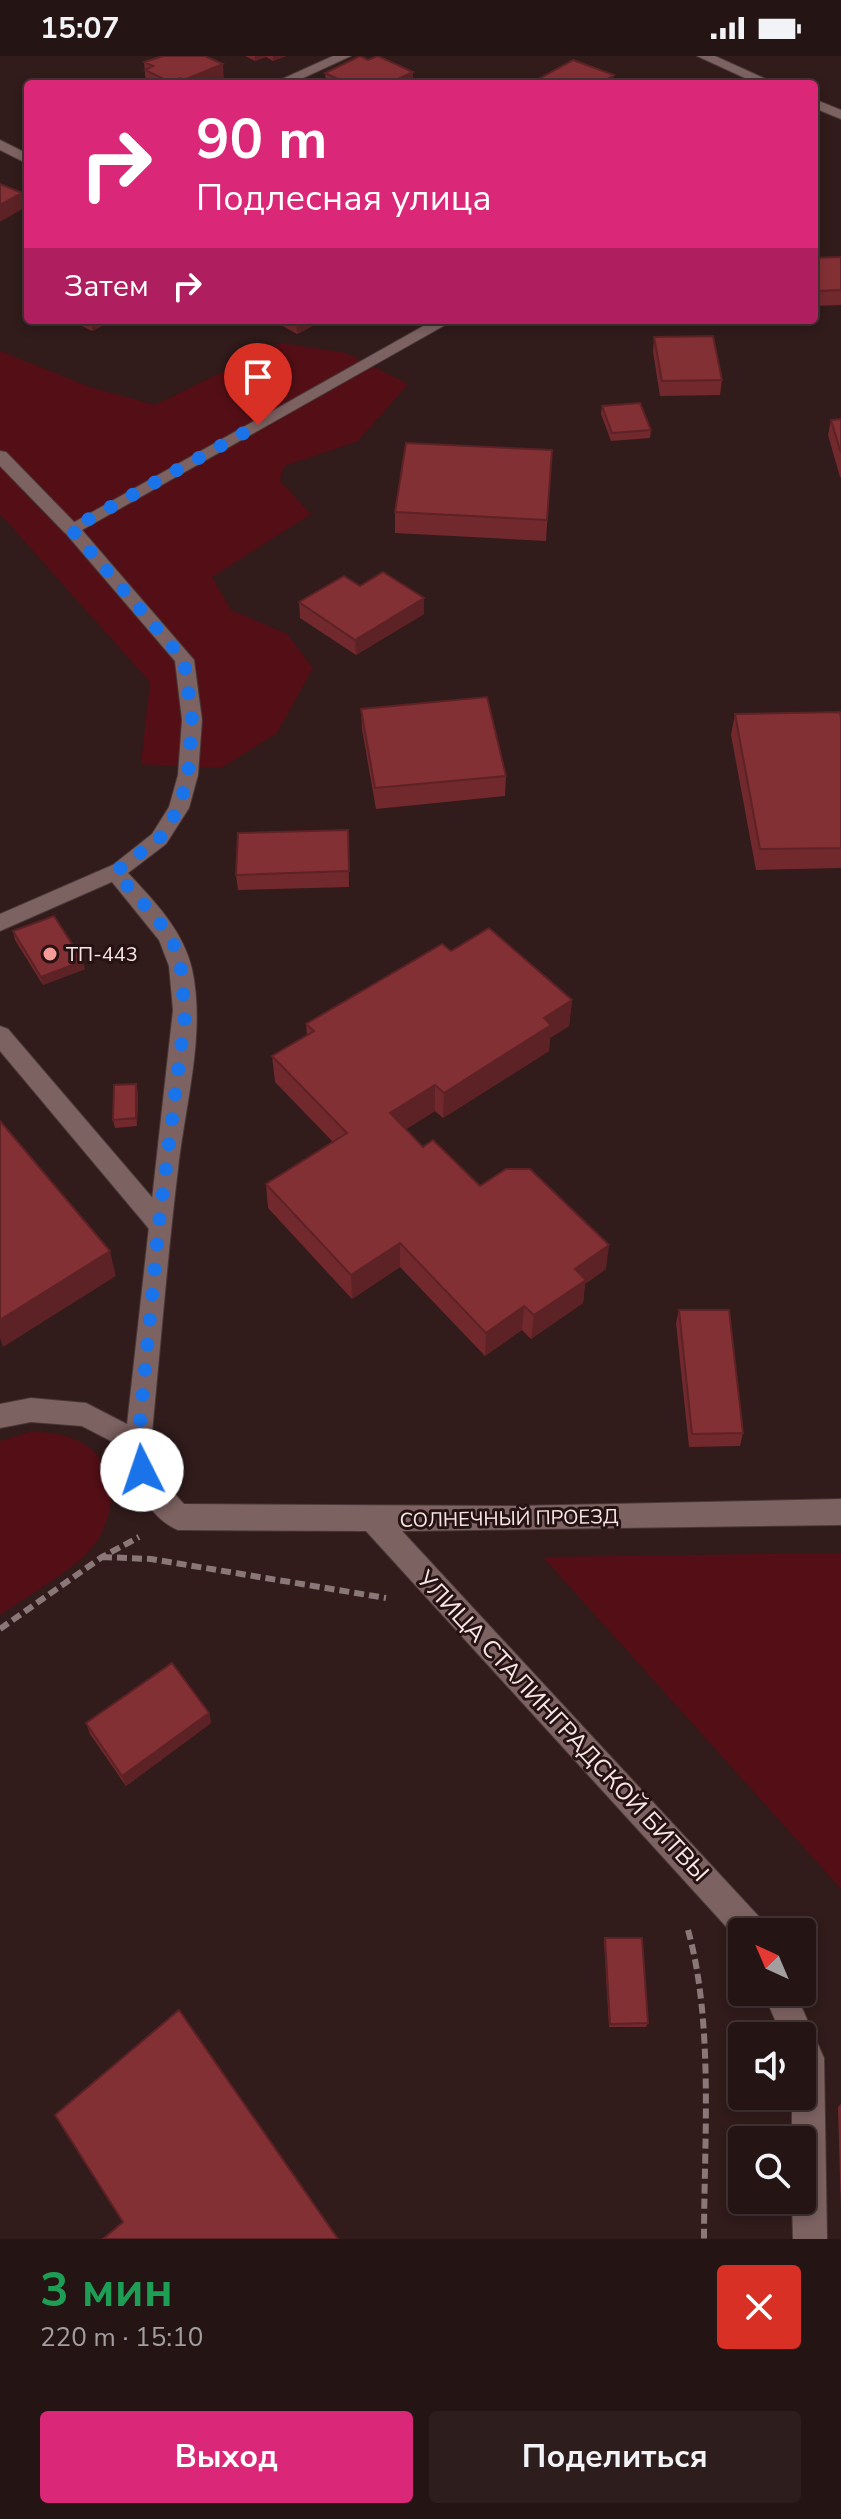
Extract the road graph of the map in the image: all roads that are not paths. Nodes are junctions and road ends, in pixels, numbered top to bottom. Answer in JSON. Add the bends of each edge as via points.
{"nodes":[{"id":1,"x":344,"y":56,"type":"edge"},
{"id":2,"x":704,"y":56,"type":"edge"},
{"id":3,"x":287,"y":80,"type":"edge"},
{"id":4,"x":761,"y":80,"type":"edge"},
{"id":5,"x":824,"y":108,"type":"edge"},
{"id":6,"x":841,"y":115,"type":"edge"},
{"id":7,"x":0,"y":144,"type":"edge"},
{"id":8,"x":24,"y":158,"type":"edge"},
{"id":9,"x":439,"y":324,"type":"edge"},
{"id":10,"x":0,"y":456,"type":"edge"},
{"id":11,"x":71,"y":529,"type":"junction"},
{"id":12,"x":115,"y":872,"type":"junction"},
{"id":13,"x":0,"y":923,"type":"edge"},
{"id":14,"x":0,"y":1035,"type":"edge"},
{"id":15,"x":159,"y":1223,"type":"junction"},
{"id":16,"x":0,"y":1416,"type":"edge"},
{"id":17,"x":138,"y":1443,"type":"junction"},
{"id":18,"x":841,"y":1512,"type":"edge"},
{"id":19,"x":373,"y":1519,"type":"junction"},
{"id":20,"x":739,"y":1918,"type":"edge"},
{"id":21,"x":809,"y":2110,"type":"edge"},
{"id":22,"x":810,"y":2239,"type":"edge"}],
"edges":[{"from":1,"to":3,"type":"street"},
{"from":2,"to":4,"type":"street"},
{"from":5,"to":6,"type":"street"},
{"from":7,"to":8,"type":"street"},
{"from":9,"to":11,"type":"street"},
{"from":10,"to":11,"type":"street"},
{"from":11,"to":12,"type":"street","via":[[184,660],[192,720],[188,775],[179,808],[159,839]]},
{"from":12,"to":13,"type":"street"},
{"from":12,"to":15,"type":"street","via":[[173,942],[181,969],[185,1016]]},
{"from":14,"to":15,"type":"street"},
{"from":15,"to":17,"type":"street"},
{"from":16,"to":17,"type":"street","via":[[31,1410],[86,1415]]},
{"from":17,"to":19,"type":"street","name":"СОЛНЕЧНЫЙ ПРОЕЗД","via":[[142,1470],[178,1517]]},
{"from":18,"to":19,"type":"street","name":"СОЛНЕЧНЫЙ ПРОЕЗД"},
{"from":19,"to":20,"type":"street","name":"УЛИЦА СТАЛИНГРАДСКОЙ БИТВЫ"},
{"from":21,"to":22,"type":"street"}]}
